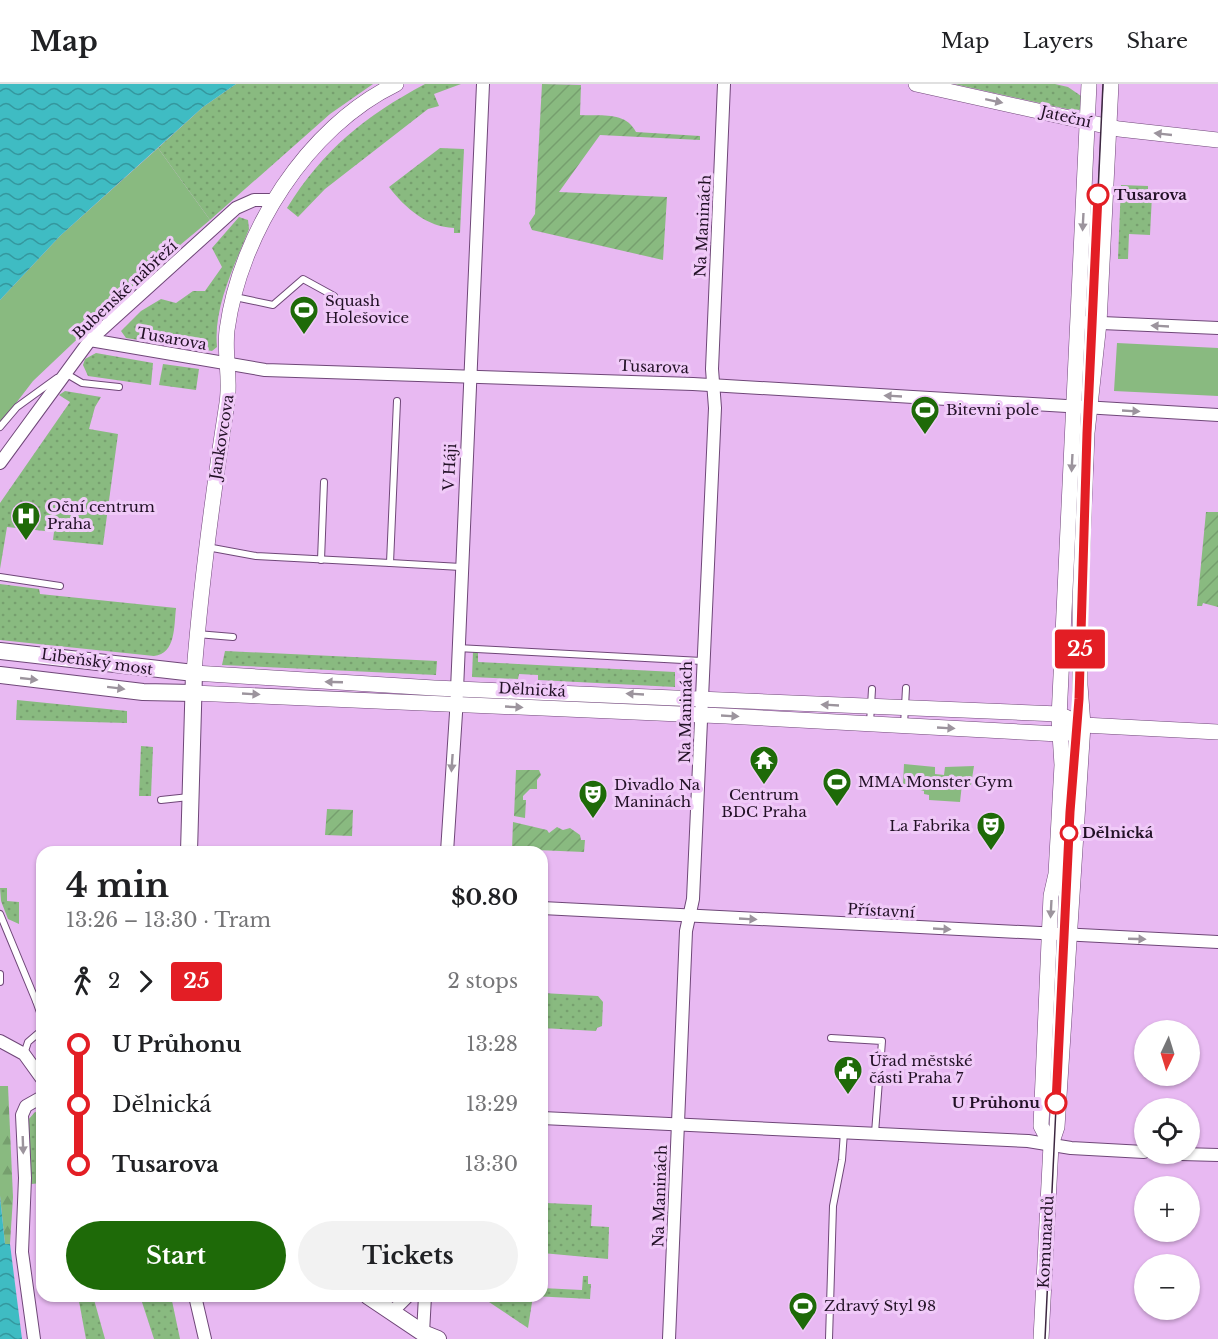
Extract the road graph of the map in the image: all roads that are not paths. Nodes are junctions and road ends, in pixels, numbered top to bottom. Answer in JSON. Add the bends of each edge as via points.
{"nodes":[{"id":1,"x":396,"y":84,"type":"edge"},
{"id":2,"x":483,"y":84,"type":"edge"},
{"id":3,"x":724,"y":84,"type":"edge"},
{"id":4,"x":916,"y":84,"type":"edge"},
{"id":5,"x":1089,"y":84,"type":"edge"},
{"id":6,"x":1108,"y":84,"type":"edge"},
{"id":7,"x":1088,"y":121,"type":"junction"},
{"id":8,"x":1108,"y":127,"type":"junction"},
{"id":9,"x":1218,"y":140,"type":"edge"},
{"id":10,"x":274,"y":200,"type":"junction"},
{"id":11,"x":334,"y":296,"type":"dead end"},
{"id":12,"x":234,"y":297,"type":"junction"},
{"id":13,"x":1078,"y":322,"type":"junction"},
{"id":14,"x":1099,"y":323,"type":"junction"},
{"id":15,"x":1218,"y":328,"type":"edge"},
{"id":16,"x":90,"y":340,"type":"junction"},
{"id":17,"x":229,"y":366,"type":"junction"},
{"id":18,"x":65,"y":373,"type":"junction"},
{"id":19,"x":469,"y":376,"type":"junction"},
{"id":20,"x":119,"y":387,"type":"dead end"},
{"id":21,"x":714,"y":387,"type":"junction"},
{"id":22,"x":397,"y":401,"type":"dead end"},
{"id":23,"x":1075,"y":405,"type":"junction"},
{"id":24,"x":1091,"y":407,"type":"junction"},
{"id":25,"x":1218,"y":414,"type":"edge"},
{"id":26,"x":0,"y":427,"type":"edge"},
{"id":27,"x":0,"y":463,"type":"edge"},
{"id":28,"x":324,"y":482,"type":"dead end"},
{"id":29,"x":207,"y":547,"type":"junction"},
{"id":30,"x":321,"y":560,"type":"junction"},
{"id":31,"x":390,"y":563,"type":"junction"},
{"id":32,"x":461,"y":567,"type":"junction"},
{"id":33,"x":0,"y":577,"type":"edge"},
{"id":34,"x":60,"y":586,"type":"dead end"},
{"id":35,"x":197,"y":634,"type":"junction"},
{"id":36,"x":233,"y":637,"type":"dead end"},
{"id":37,"x":457,"y":648,"type":"junction"},
{"id":38,"x":0,"y":651,"type":"edge"},
{"id":39,"x":702,"y":661,"type":"junction"},
{"id":40,"x":194,"y":674,"type":"junction"},
{"id":41,"x":0,"y":675,"type":"edge"},
{"id":42,"x":376,"y":683,"type":"junction"},
{"id":43,"x":456,"y":687,"type":"junction"},
{"id":44,"x":906,"y":688,"type":"dead end"},
{"id":45,"x":872,"y":689,"type":"dead end"},
{"id":46,"x":193,"y":693,"type":"junction"},
{"id":47,"x":702,"y":698,"type":"junction"},
{"id":48,"x":456,"y":704,"type":"junction"},
{"id":49,"x":375,"y":706,"type":"junction"},
{"id":50,"x":871,"y":707,"type":"junction"},
{"id":51,"x":904,"y":709,"type":"junction"},
{"id":52,"x":1059,"y":714,"type":"junction"},
{"id":53,"x":702,"y":715,"type":"junction"},
{"id":54,"x":870,"y":724,"type":"junction"},
{"id":55,"x":1083,"y":725,"type":"junction"},
{"id":56,"x":904,"y":726,"type":"junction"},
{"id":57,"x":1218,"y":732,"type":"edge"},
{"id":58,"x":1059,"y":734,"type":"junction"},
{"id":59,"x":189,"y":797,"type":"junction"},
{"id":60,"x":161,"y":800,"type":"dead end"},
{"id":61,"x":189,"y":846,"type":"edge"},
{"id":62,"x":447,"y":846,"type":"edge"},
{"id":63,"x":548,"y":908,"type":"edge"},
{"id":64,"x":0,"y":914,"type":"edge"},
{"id":65,"x":689,"y":916,"type":"junction"},
{"id":66,"x":1049,"y":935,"type":"junction"},
{"id":67,"x":1070,"y":936,"type":"junction"},
{"id":68,"x":1218,"y":942,"type":"edge"},
{"id":69,"x":0,"y":974,"type":"edge"},
{"id":70,"x":0,"y":982,"type":"edge"},
{"id":71,"x":36,"y":995,"type":"edge"},
{"id":72,"x":36,"y":1035,"type":"edge"},
{"id":73,"x":831,"y":1038,"type":"dead end"},
{"id":74,"x":0,"y":1041,"type":"edge"},
{"id":75,"x":24,"y":1054,"type":"junction"},
{"id":76,"x":36,"y":1071,"type":"edge"},
{"id":77,"x":36,"y":1100,"type":"edge"},
{"id":78,"x":548,"y":1118,"type":"edge"},
{"id":79,"x":678,"y":1125,"type":"junction"},
{"id":80,"x":844,"y":1132,"type":"junction"},
{"id":81,"x":875,"y":1134,"type":"junction"},
{"id":82,"x":1051,"y":1145,"type":"junction"},
{"id":83,"x":1134,"y":1151,"type":"edge"},
{"id":84,"x":1200,"y":1155,"type":"edge"},
{"id":85,"x":1218,"y":1155,"type":"edge"},
{"id":86,"x":196,"y":1302,"type":"edge"},
{"id":87,"x":377,"y":1302,"type":"edge"},
{"id":88,"x":402,"y":1302,"type":"edge"},
{"id":89,"x":426,"y":1302,"type":"edge"},
{"id":90,"x":392,"y":1312,"type":"junction"},
{"id":91,"x":429,"y":1337,"type":"edge"},
{"id":92,"x":34,"y":1339,"type":"edge"},
{"id":93,"x":205,"y":1339,"type":"edge"},
{"id":94,"x":669,"y":1339,"type":"edge"},
{"id":95,"x":829,"y":1339,"type":"edge"},
{"id":96,"x":1041,"y":1339,"type":"edge"}],
"edges":[{"from":1,"to":10,"type":"street","name":"Jankovcova","via":[[343,120],[309,152]]},
{"from":2,"to":19,"type":"street","name":"V Háji"},
{"from":3,"to":21,"type":"street","name":"Na Maninách"},
{"from":4,"to":7,"type":"street","name":"Jateční","one_way":true},
{"from":5,"to":7,"type":"street","name":"Komunardů"},
{"from":6,"to":8,"type":"street","name":"Komunardů"},
{"from":7,"to":8,"type":"street","name":"Jateční"},
{"from":7,"to":13,"type":"street","name":"Komunardů","one_way":true},
{"from":9,"to":8,"type":"street","name":"Jateční","one_way":true},
{"from":8,"to":14,"type":"street","name":"Komunardů"},
{"from":10,"to":12,"type":"street","name":"Jankovcova"},
{"from":10,"to":16,"type":"street","name":"Bubenské nábřeží","via":[[254,200],[236,208]]},
{"from":11,"to":12,"type":"lane","via":[[303,279],[273,305]]},
{"from":12,"to":17,"type":"street","name":"Jankovcova","via":[[227,330]]},
{"from":13,"to":14,"type":"street"},
{"from":13,"to":23,"type":"street","name":"Komunardů"},
{"from":15,"to":14,"type":"street","one_way":true},
{"from":14,"to":24,"type":"street","name":"Komunardů"},
{"from":16,"to":17,"type":"street","name":"Tusarova","via":[[204,358]]},
{"from":16,"to":18,"type":"street","name":"Bubenské nábřeží"},
{"from":17,"to":19,"type":"street","name":"Tusarova"},
{"from":17,"to":29,"type":"street","name":"Jankovcova","via":[[229,395]]},
{"from":18,"to":20,"type":"lane","via":[[82,383]]},
{"from":18,"to":26,"type":"lane","via":[[17,407]]},
{"from":18,"to":27,"type":"street","name":"Bubenské nábřeží"},
{"from":19,"to":21,"type":"street","name":"Tusarova"},
{"from":19,"to":32,"type":"street","name":"V Háji"},
{"from":23,"to":21,"type":"street","name":"Tusarova","one_way":true},
{"from":21,"to":39,"type":"street","name":"Na Maninách"},
{"from":22,"to":31,"type":"lane"},
{"from":23,"to":24,"type":"street","name":"Tusarova"},
{"from":23,"to":52,"type":"street","name":"Komunardů","one_way":true},
{"from":24,"to":25,"type":"street","name":"Tusarova","one_way":true},
{"from":24,"to":55,"type":"street","name":"Komunardů","via":[[1080,602]]},
{"from":28,"to":30,"type":"lane"},
{"from":29,"to":30,"type":"lane","via":[[256,556]]},
{"from":29,"to":35,"type":"street","name":"Jankovcova"},
{"from":30,"to":31,"type":"lane"},
{"from":31,"to":32,"type":"lane"},
{"from":32,"to":37,"type":"street","name":"V Háji"},
{"from":33,"to":34,"type":"lane"},
{"from":35,"to":36,"type":"lane"},
{"from":35,"to":40,"type":"street","name":"Jankovcova"},
{"from":37,"to":39,"type":"lane"},
{"from":37,"to":43,"type":"street","name":"V Háji"},
{"from":38,"to":40,"type":"main road","name":"Libeňský most"},
{"from":39,"to":47,"type":"street","name":"Na Maninách"},
{"from":42,"to":40,"type":"street","name":"Dělnická","one_way":true},
{"from":40,"to":46,"type":"main road","name":"Jankovcova"},
{"from":41,"to":46,"type":"main road","name":"Libeňský most","one_way":true,"via":[[143,692]]},
{"from":42,"to":43,"type":"street","name":"Dělnická"},
{"from":42,"to":49,"type":"lane"},
{"from":47,"to":43,"type":"street","name":"Dělnická","one_way":true},
{"from":43,"to":48,"type":"street","name":"V Háji"},
{"from":44,"to":51,"type":"lane"},
{"from":45,"to":50,"type":"lane"},
{"from":46,"to":49,"type":"street","name":"Dělnická","one_way":true},
{"from":46,"to":59,"type":"main road","name":"Jankovcova"},
{"from":50,"to":47,"type":"street","name":"Dělnická","one_way":true},
{"from":47,"to":53,"type":"street","name":"Na Maninách"},
{"from":48,"to":49,"type":"street","name":"Dělnická"},
{"from":48,"to":53,"type":"street","name":"Dělnická","one_way":true},
{"from":48,"to":62,"type":"street","name":"V Háji","one_way":true},
{"from":50,"to":51,"type":"street","name":"Dělnická"},
{"from":50,"to":54,"type":"lane"},
{"from":51,"to":52,"type":"street","name":"Dělnická"},
{"from":51,"to":56,"type":"lane"},
{"from":52,"to":55,"type":"street","name":"Dělnická"},
{"from":52,"to":58,"type":"street","name":"Komunardů"},
{"from":53,"to":54,"type":"street","name":"Dělnická","one_way":true},
{"from":53,"to":65,"type":"street","name":"Na Maninách"},
{"from":54,"to":56,"type":"street","name":"Dělnická"},
{"from":55,"to":57,"type":"street","name":"Dělnická"},
{"from":55,"to":58,"type":"street","name":"Dělnická"},
{"from":55,"to":67,"type":"street","name":"Komunardů"},
{"from":56,"to":58,"type":"street","name":"Dělnická","one_way":true},
{"from":58,"to":66,"type":"street","name":"Komunardů","one_way":true,"via":[[1062,765]]},
{"from":59,"to":60,"type":"lane"},
{"from":59,"to":61,"type":"main road","name":"Jankovcova"},
{"from":63,"to":65,"type":"street","name":"Přístavní"},
{"from":64,"to":71,"type":"lane"},
{"from":65,"to":66,"type":"street","name":"Přístavní","one_way":true},
{"from":65,"to":79,"type":"street","name":"Na Maninách"},
{"from":66,"to":67,"type":"street","name":"Přístavní"},
{"from":66,"to":82,"type":"street","name":"Komunardů","via":[[1041,1126]]},
{"from":67,"to":68,"type":"street","name":"Přístavní","one_way":true},
{"from":67,"to":82,"type":"street","name":"Komunardů","via":[[1057,1127]]},
{"from":69,"to":70,"type":"lane"},
{"from":72,"to":75,"type":"lane","via":[[28,1042]]},
{"from":73,"to":81,"type":"lane","via":[[882,1041]]},
{"from":74,"to":75,"type":"street"},
{"from":75,"to":76,"type":"street"},
{"from":77,"to":92,"type":"street","one_way":true,"via":[[26,1106],[22,1115],[22,1252]]},
{"from":78,"to":79,"type":"street"},
{"from":79,"to":80,"type":"street"},
{"from":79,"to":94,"type":"street","name":"Na Maninách"},
{"from":80,"to":81,"type":"street"},
{"from":80,"to":95,"type":"lane","via":[[833,1206]]},
{"from":81,"to":82,"type":"street"},
{"from":82,"to":83,"type":"street"},
{"from":82,"to":96,"type":"street","name":"Komunardů"},
{"from":84,"to":85,"type":"street"},
{"from":86,"to":93,"type":"street"},
{"from":87,"to":90,"type":"main road"},
{"from":88,"to":90,"type":"street"},
{"from":89,"to":91,"type":"street"},
{"from":90,"to":91,"type":"main road"}]}
